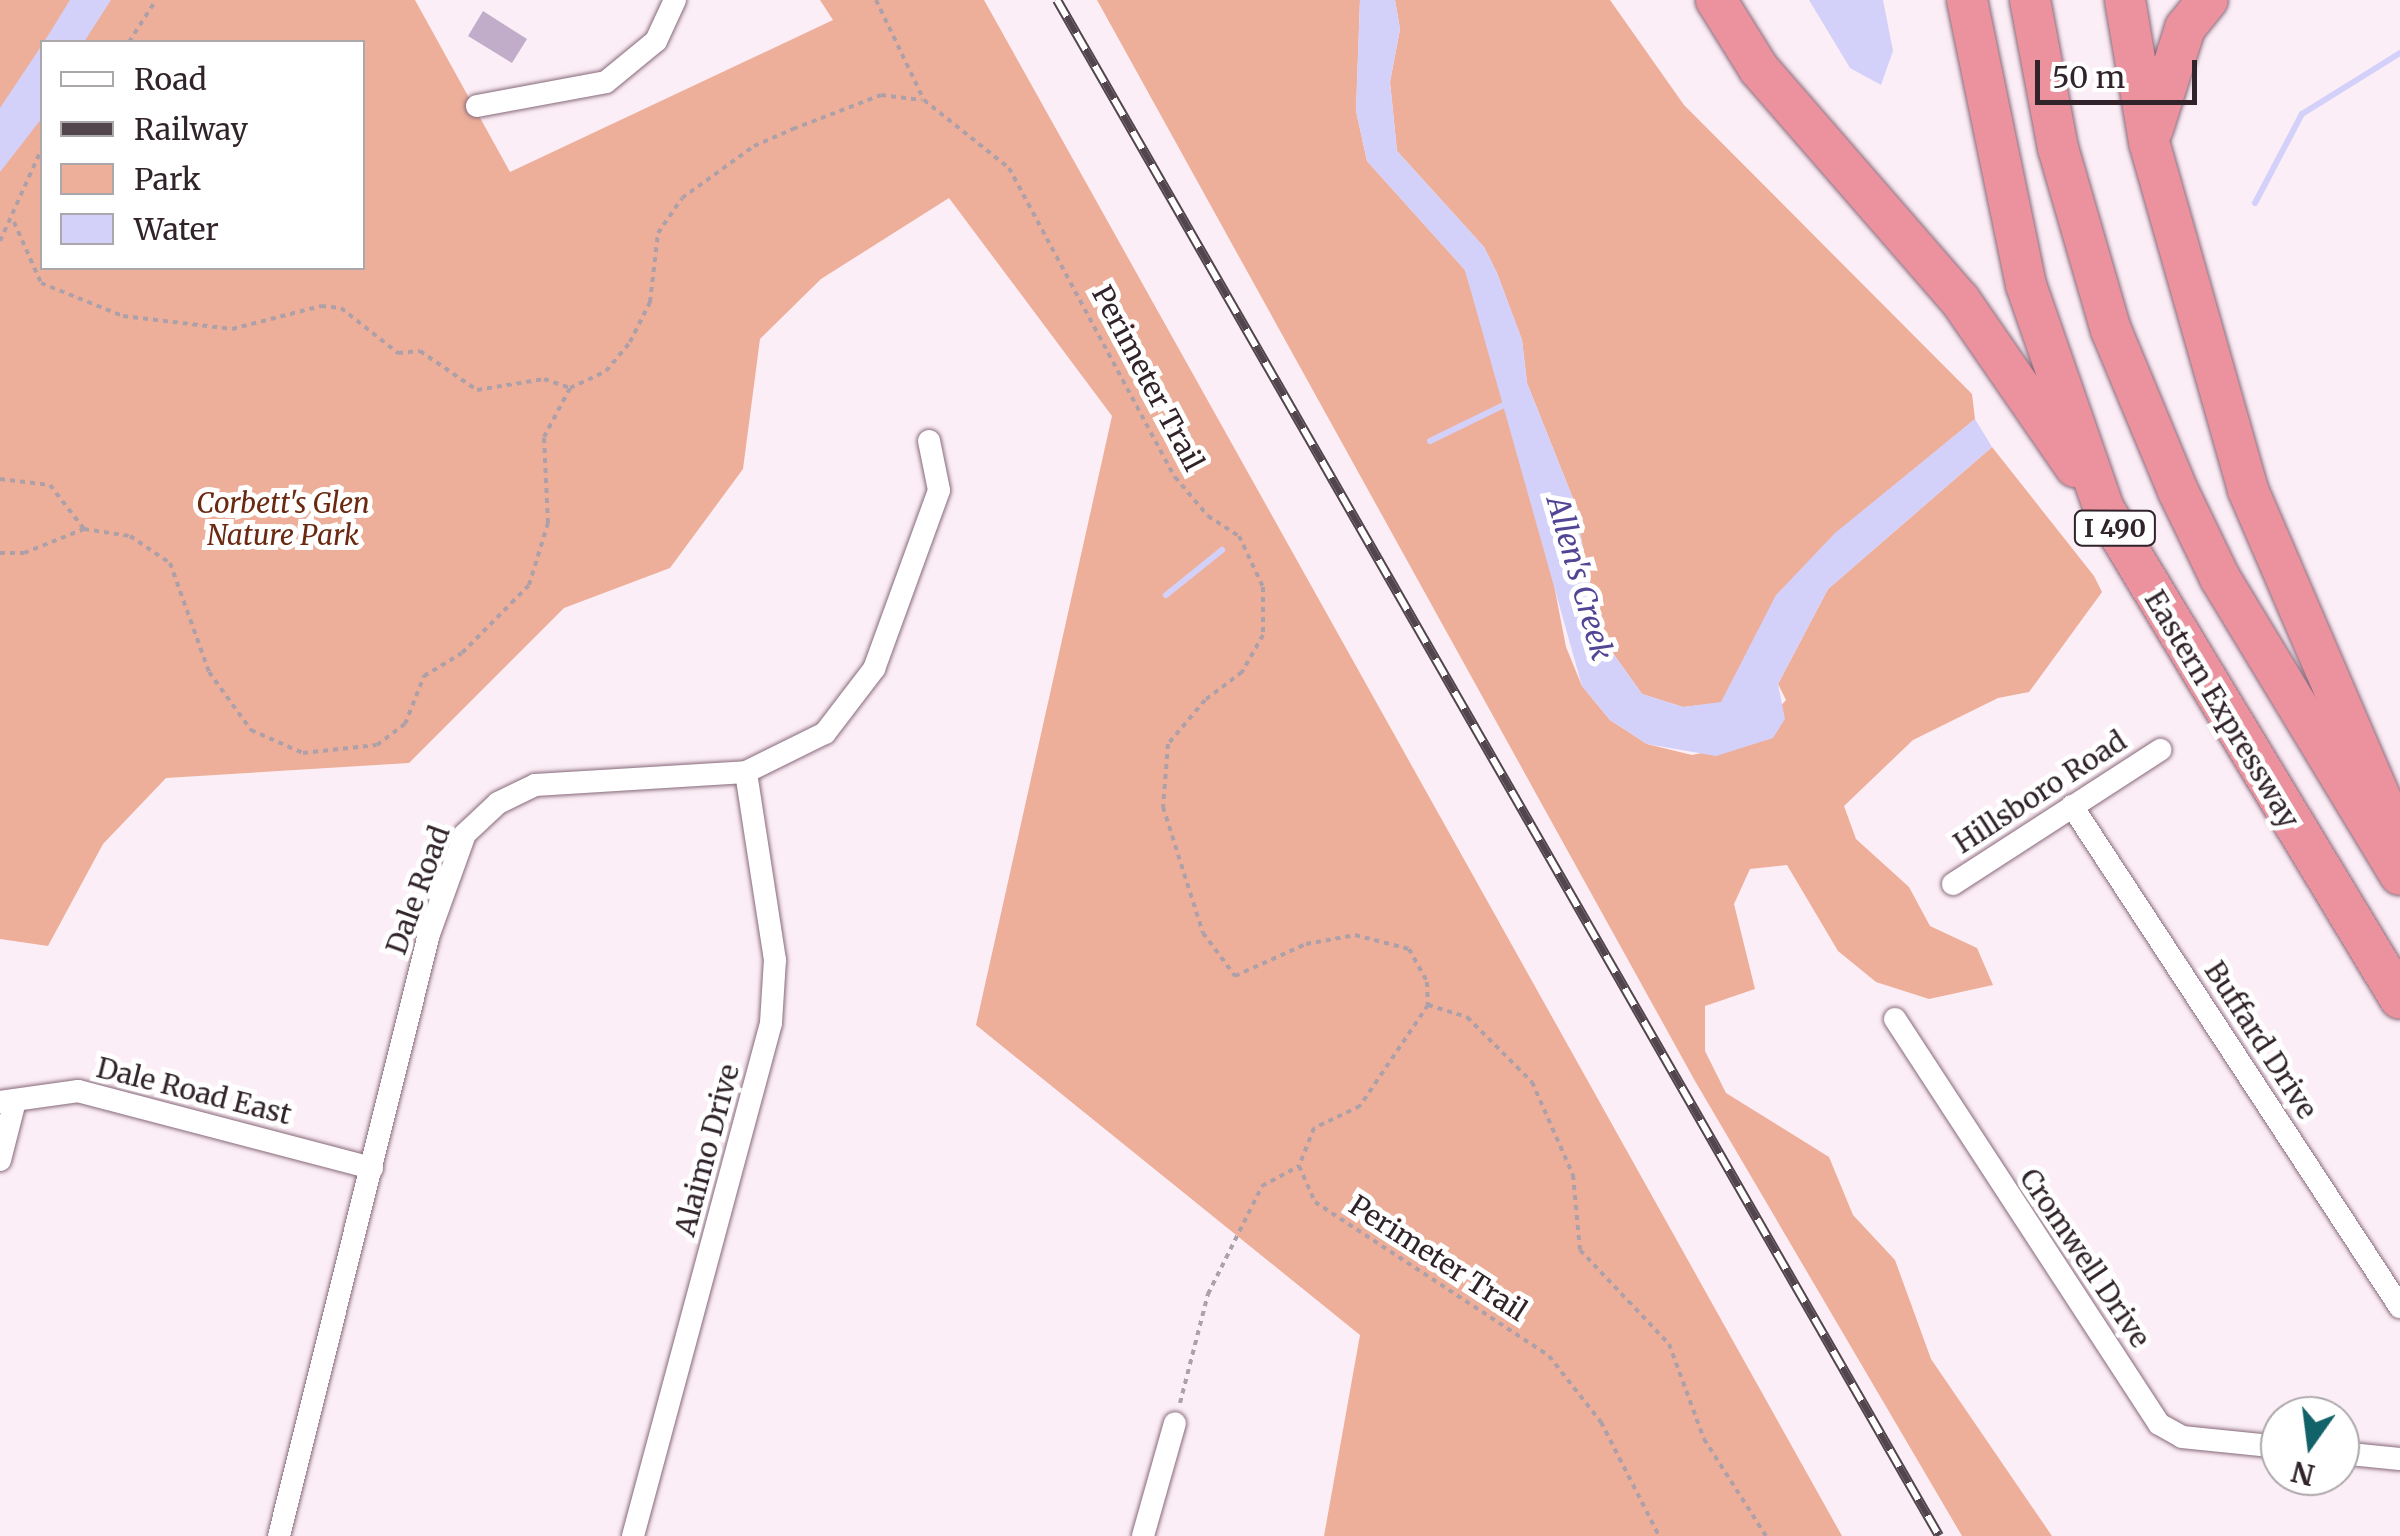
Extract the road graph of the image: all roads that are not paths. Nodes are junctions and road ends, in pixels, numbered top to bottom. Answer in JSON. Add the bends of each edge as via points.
{"nodes":[{"id":1,"x":675,"y":0,"type":"edge"},
{"id":2,"x":1716,"y":0,"type":"edge"},
{"id":3,"x":1967,"y":0,"type":"edge"},
{"id":4,"x":2030,"y":0,"type":"edge"},
{"id":5,"x":2125,"y":0,"type":"edge"},
{"id":6,"x":2208,"y":0,"type":"edge"},
{"id":7,"x":477,"y":106,"type":"dead end"},
{"id":8,"x":2150,"y":142,"type":"junction"},
{"id":9,"x":929,"y":441,"type":"dead end"},
{"id":10,"x":2104,"y":508,"type":"junction"},
{"id":11,"x":2160,"y":750,"type":"dead end"},
{"id":12,"x":746,"y":772,"type":"junction"},
{"id":13,"x":2072,"y":806,"type":"junction"},
{"id":14,"x":2400,"y":843,"type":"edge"},
{"id":15,"x":2400,"y":875,"type":"edge"},
{"id":16,"x":1954,"y":884,"type":"dead end"},
{"id":17,"x":2400,"y":999,"type":"edge"},
{"id":18,"x":1896,"y":1019,"type":"dead end"},
{"id":19,"x":7,"y":1104,"type":"edge"},
{"id":20,"x":0,"y":1160,"type":"edge"},
{"id":21,"x":372,"y":1168,"type":"junction"},
{"id":22,"x":2400,"y":1307,"type":"edge"},
{"id":23,"x":1175,"y":1422,"type":"road end"},
{"id":24,"x":2260,"y":1445,"type":"edge"},
{"id":25,"x":2360,"y":1455,"type":"edge"},
{"id":26,"x":2400,"y":1459,"type":"edge"},
{"id":27,"x":279,"y":1536,"type":"edge"},
{"id":28,"x":633,"y":1536,"type":"edge"},
{"id":29,"x":1144,"y":1536,"type":"edge"}],
"edges":[{"from":1,"to":7,"type":"street","via":[[656,41],[606,82]]},
{"from":2,"to":10,"type":"highway","via":[[1759,69],[1960,300]]},
{"from":3,"to":10,"type":"highway","name":"Eastern Expressway","number":"I 490","via":[[2026,286]]},
{"from":4,"to":15,"type":"highway","number":"I 490","via":[[2058,148],[2111,330],[2178,491],[2220,578]]},
{"from":5,"to":8,"type":"highway"},
{"from":6,"to":8,"type":"highway","via":[[2186,28]]},
{"from":8,"to":14,"type":"highway","via":[[2248,490]]},
{"from":9,"to":12,"type":"street","name":"Dale Road","via":[[940,490],[859,696],[825,733]]},
{"from":10,"to":17,"type":"highway","name":"Eastern Expressway","number":"I 490"},
{"from":11,"to":13,"type":"street","name":"Hillsboro Road"},
{"from":12,"to":21,"type":"street","name":"Dale Road","via":[[558,780],[513,794],[476,821],[429,934]]},
{"from":12,"to":28,"type":"street","name":"Alaimo Drive","via":[[775,960],[770,1023]]},
{"from":13,"to":16,"type":"street","name":"Hillsboro Road"},
{"from":13,"to":22,"type":"street","name":"Buffard Drive"},
{"from":18,"to":24,"type":"street","name":"Cromwell Drive","via":[[2158,1424],[2182,1436]]},
{"from":19,"to":20,"type":"street"},
{"from":19,"to":21,"type":"street","name":"Dale Road East","via":[[78,1092]]},
{"from":21,"to":27,"type":"street","name":"Dale Road"},
{"from":23,"to":29,"type":"street"},
{"from":25,"to":26,"type":"street"}]}
